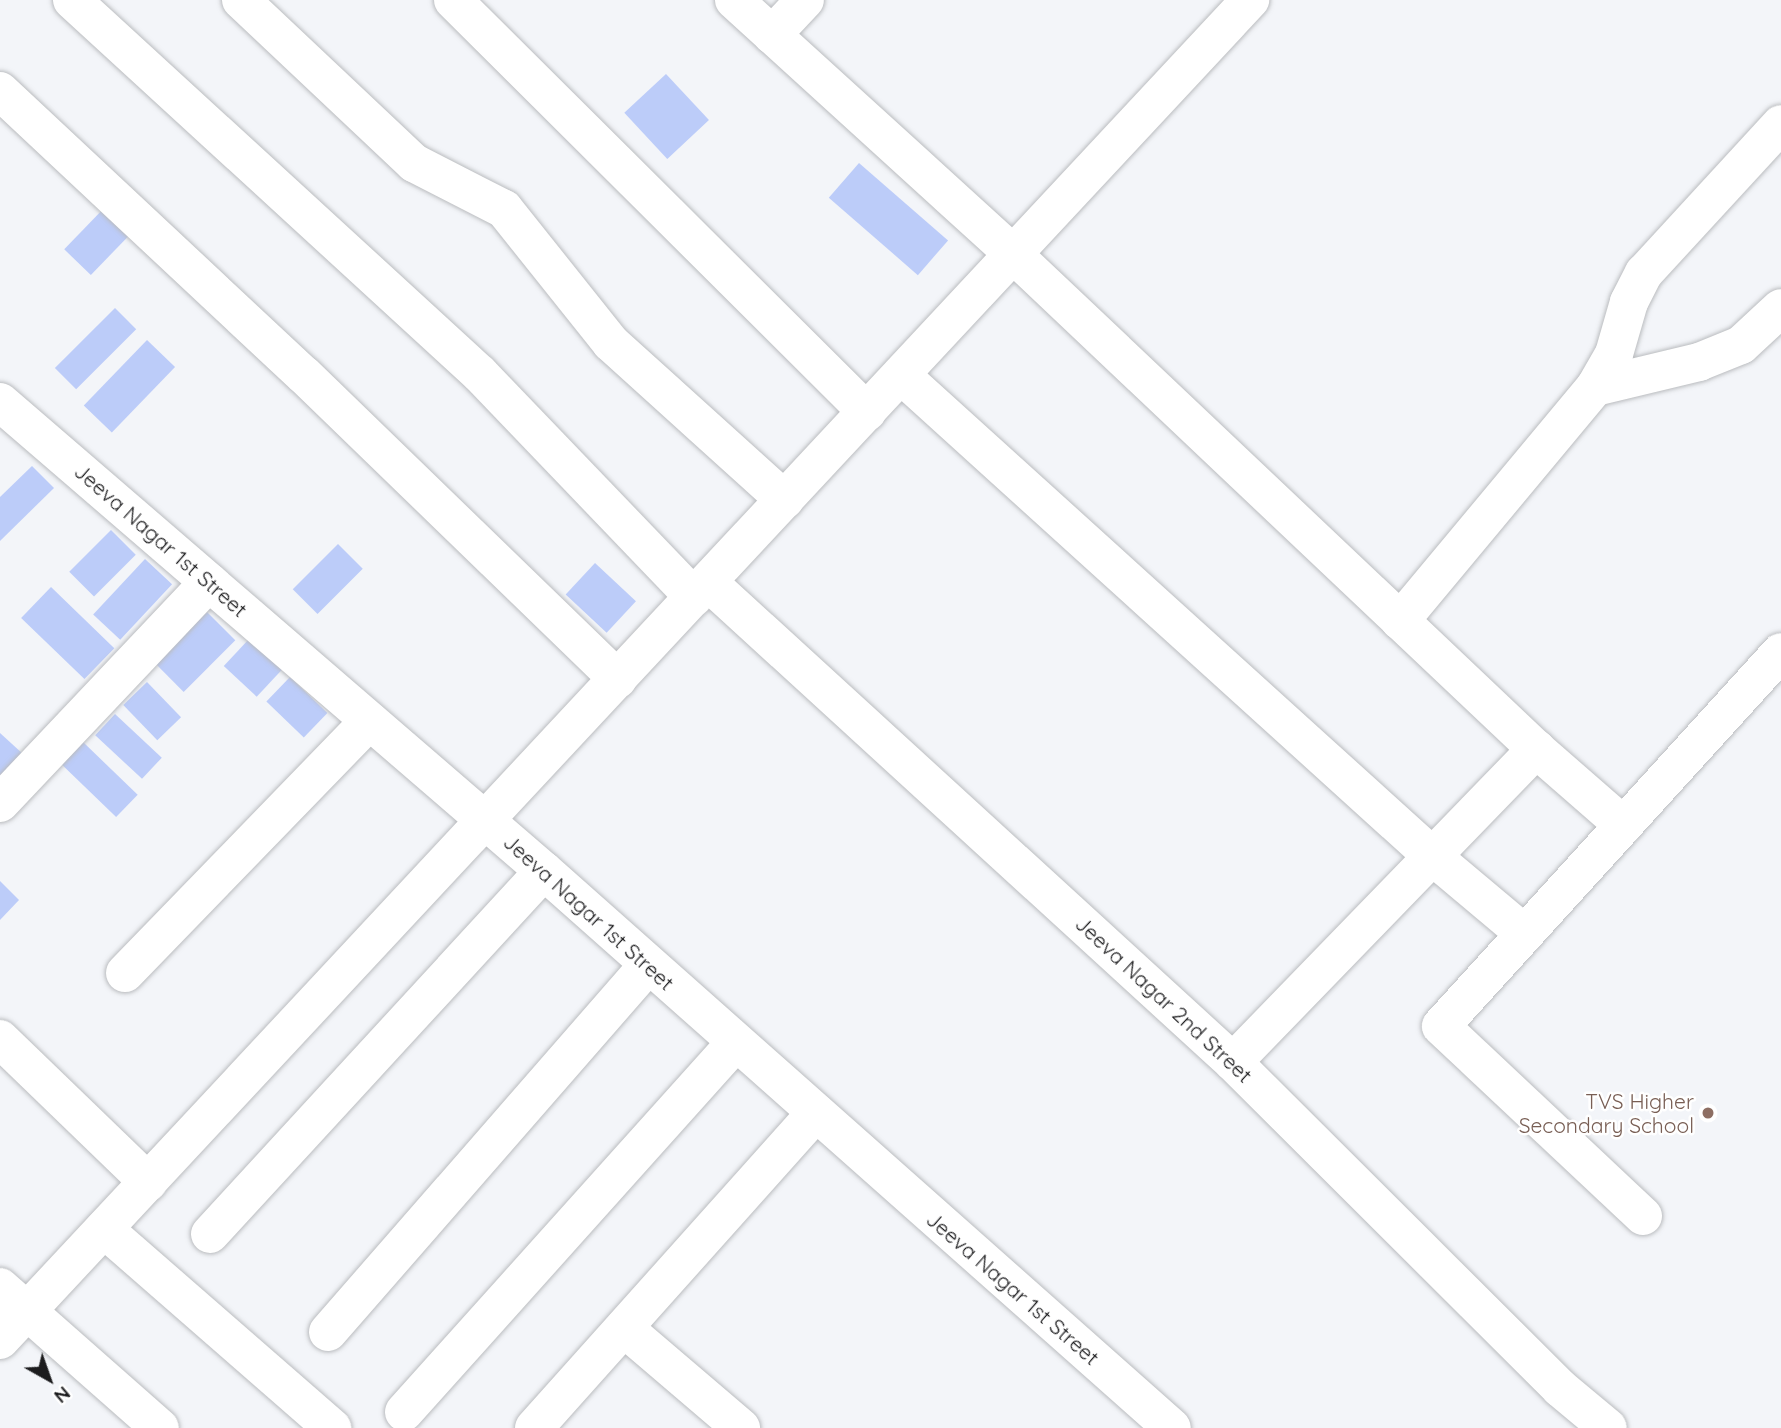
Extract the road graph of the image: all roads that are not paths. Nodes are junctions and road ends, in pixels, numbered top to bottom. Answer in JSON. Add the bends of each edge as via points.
{"nodes":[{"id":1,"x":72,"y":0,"type":"edge"},
{"id":2,"x":241,"y":0,"type":"edge"},
{"id":3,"x":453,"y":0,"type":"edge"},
{"id":4,"x":734,"y":0,"type":"edge"},
{"id":5,"x":805,"y":0,"type":"edge"},
{"id":6,"x":1250,"y":0,"type":"edge"},
{"id":7,"x":772,"y":35,"type":"junction"},
{"id":8,"x":0,"y":91,"type":"edge"},
{"id":9,"x":1781,"y":124,"type":"edge"},
{"id":10,"x":1014,"y":255,"type":"junction"},
{"id":11,"x":1781,"y":308,"type":"edge"},
{"id":12,"x":901,"y":375,"type":"junction"},
{"id":13,"x":1595,"y":387,"type":"junction"},
{"id":14,"x":0,"y":402,"type":"edge"},
{"id":15,"x":867,"y":412,"type":"junction"},
{"id":16,"x":785,"y":500,"type":"junction"},
{"id":17,"x":209,"y":582,"type":"junction"},
{"id":18,"x":701,"y":590,"type":"junction"},
{"id":19,"x":1400,"y":621,"type":"junction"},
{"id":20,"x":1781,"y":652,"type":"edge"},
{"id":21,"x":618,"y":679,"type":"junction"},
{"id":22,"x":369,"y":720,"type":"junction"},
{"id":23,"x":1535,"y":749,"type":"junction"},
{"id":24,"x":0,"y":803,"type":"edge"},
{"id":25,"x":486,"y":821,"type":"junction"},
{"id":26,"x":1623,"y":825,"type":"junction"},
{"id":27,"x":1432,"y":856,"type":"junction"},
{"id":28,"x":544,"y":871,"type":"junction"},
{"id":29,"x":1525,"y":934,"type":"junction"},
{"id":30,"x":648,"y":965,"type":"junction"},
{"id":31,"x":125,"y":973,"type":"dead end"},
{"id":32,"x":0,"y":1039,"type":"edge"},
{"id":33,"x":736,"y":1042,"type":"junction"},
{"id":34,"x":1233,"y":1062,"type":"junction"},
{"id":35,"x":816,"y":1113,"type":"junction"},
{"id":36,"x":148,"y":1182,"type":"junction"},
{"id":37,"x":1643,"y":1216,"type":"dead end"},
{"id":38,"x":104,"y":1228,"type":"junction"},
{"id":39,"x":210,"y":1234,"type":"dead end"},
{"id":40,"x":14,"y":1299,"type":"edge"},
{"id":41,"x":624,"y":1328,"type":"junction"},
{"id":42,"x":328,"y":1332,"type":"dead end"},
{"id":43,"x":0,"y":1340,"type":"edge"},
{"id":44,"x":404,"y":1412,"type":"dead end"},
{"id":45,"x":160,"y":1428,"type":"edge"},
{"id":46,"x":332,"y":1428,"type":"edge"},
{"id":47,"x":534,"y":1428,"type":"edge"},
{"id":48,"x":741,"y":1428,"type":"edge"},
{"id":49,"x":1172,"y":1428,"type":"edge"},
{"id":50,"x":1608,"y":1428,"type":"edge"}],
"edges":[{"from":1,"to":18,"type":"street","name":"Jeeva Nagar 2nd Street","via":[[480,374]]},
{"from":2,"to":16,"type":"street","via":[[414,163],[504,209],[611,344]]},
{"from":3,"to":15,"type":"street"},
{"from":4,"to":7,"type":"street"},
{"from":5,"to":7,"type":"street"},
{"from":6,"to":10,"type":"street"},
{"from":7,"to":10,"type":"street"},
{"from":8,"to":21,"type":"street","via":[[304,374]]},
{"from":9,"to":13,"type":"street","via":[[1644,273],[1629,302],[1614,354]]},
{"from":10,"to":12,"type":"street"},
{"from":10,"to":19,"type":"street"},
{"from":11,"to":13,"type":"street","via":[[1741,345],[1699,362]]},
{"from":12,"to":15,"type":"street"},
{"from":12,"to":27,"type":"street"},
{"from":13,"to":19,"type":"street"},
{"from":14,"to":17,"type":"street","name":"Jeeva Nagar 1st Street"},
{"from":15,"to":16,"type":"street"},
{"from":16,"to":18,"type":"street"},
{"from":17,"to":22,"type":"street","name":"Jeeva Nagar 1st Street"},
{"from":17,"to":24,"type":"street"},
{"from":18,"to":21,"type":"street"},
{"from":18,"to":34,"type":"street","name":"Jeeva Nagar 2nd Street"},
{"from":19,"to":23,"type":"street"},
{"from":20,"to":26,"type":"street"},
{"from":21,"to":25,"type":"street"},
{"from":22,"to":25,"type":"street","name":"Jeeva Nagar 1st Street"},
{"from":22,"to":31,"type":"street"},
{"from":23,"to":26,"type":"street"},
{"from":23,"to":27,"type":"street"},
{"from":25,"to":28,"type":"street","name":"Jeeva Nagar 1st Street"},
{"from":25,"to":36,"type":"street"},
{"from":26,"to":29,"type":"street"},
{"from":27,"to":29,"type":"street"},
{"from":27,"to":34,"type":"street"},
{"from":28,"to":30,"type":"street","name":"Jeeva Nagar 1st Street"},
{"from":28,"to":39,"type":"street"},
{"from":29,"to":37,"type":"street","via":[[1441,1026]]},
{"from":30,"to":33,"type":"street","name":"Jeeva Nagar 1st Street"},
{"from":30,"to":42,"type":"street"},
{"from":32,"to":36,"type":"street"},
{"from":33,"to":35,"type":"street","name":"Jeeva Nagar 1st Street"},
{"from":33,"to":44,"type":"street"},
{"from":34,"to":50,"type":"street","name":"Jeeva Nagar 2nd Street","via":[[1560,1388]]},
{"from":35,"to":41,"type":"street"},
{"from":35,"to":49,"type":"street","name":"Jeeva Nagar 1st Street"},
{"from":36,"to":38,"type":"street"},
{"from":38,"to":40,"type":"street"},
{"from":38,"to":46,"type":"street"},
{"from":40,"to":43,"type":"street"},
{"from":40,"to":45,"type":"street"},
{"from":41,"to":47,"type":"street"},
{"from":41,"to":48,"type":"street"}]}
